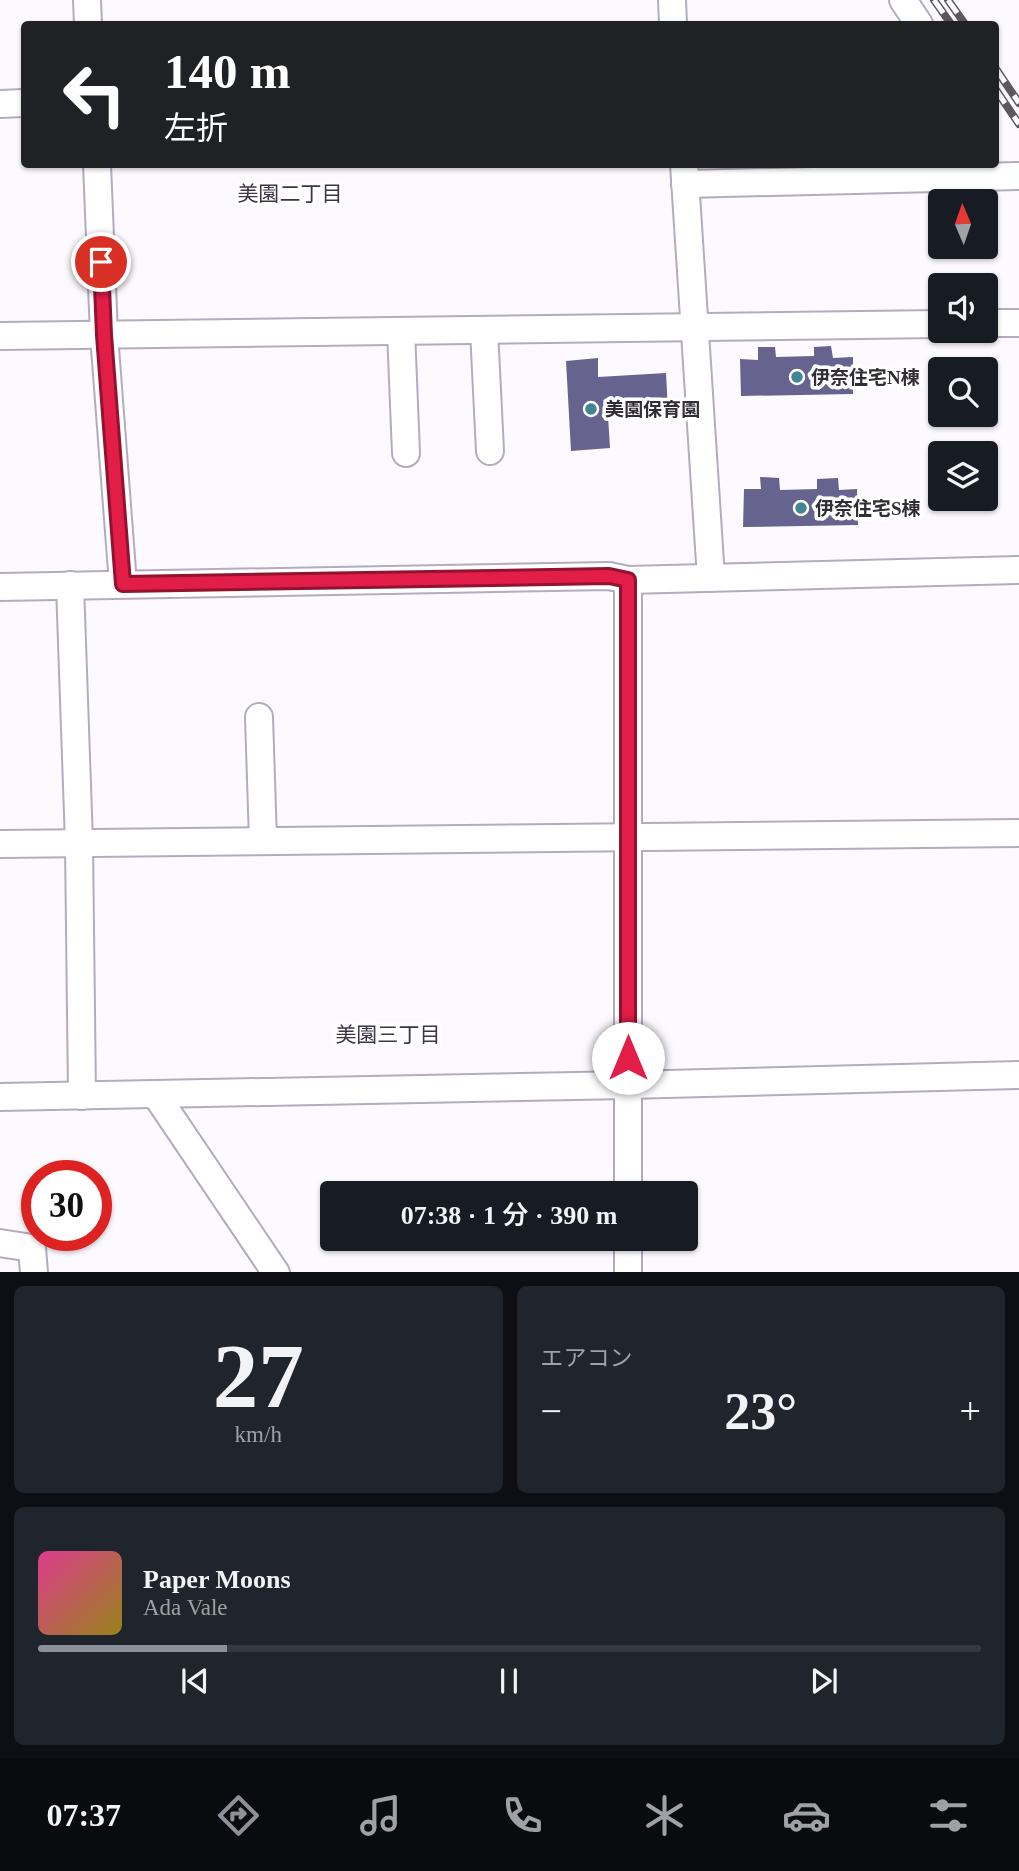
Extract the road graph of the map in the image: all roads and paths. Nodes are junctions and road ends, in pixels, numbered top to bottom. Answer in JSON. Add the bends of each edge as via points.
{"nodes":[{"id":1,"x":87,"y":0,"type":"edge"},
{"id":2,"x":671,"y":0,"type":"edge"},
{"id":3,"x":903,"y":0,"type":"edge"},
{"id":4,"x":89,"y":21,"type":"edge"},
{"id":5,"x":673,"y":21,"type":"edge"},
{"id":6,"x":917,"y":21,"type":"edge"},
{"id":7,"x":21,"y":103,"type":"edge"},
{"id":8,"x":0,"y":104,"type":"edge"},
{"id":9,"x":97,"y":168,"type":"edge"},
{"id":10,"x":796,"y":173,"type":"edge"},
{"id":11,"x":684,"y":174,"type":"edge"},
{"id":12,"x":1019,"y":176,"type":"edge"},
{"id":13,"x":998,"y":323,"type":"edge"},
{"id":14,"x":1019,"y":323,"type":"edge"},
{"id":15,"x":928,"y":324,"type":"edge"},
{"id":16,"x":695,"y":326,"type":"junction"},
{"id":17,"x":484,"y":330,"type":"junction"},
{"id":18,"x":401,"y":331,"type":"junction"},
{"id":19,"x":104,"y":335,"type":"junction"},
{"id":20,"x":0,"y":336,"type":"edge"},
{"id":21,"x":490,"y":450,"type":"dead end"},
{"id":22,"x":406,"y":453,"type":"dead end"},
{"id":23,"x":1019,"y":570,"type":"edge"},
{"id":24,"x":711,"y":578,"type":"junction"},
{"id":25,"x":628,"y":580,"type":"junction"},
{"id":26,"x":123,"y":584,"type":"junction"},
{"id":27,"x":70,"y":585,"type":"junction"},
{"id":28,"x":0,"y":587,"type":"edge"},
{"id":29,"x":259,"y":717,"type":"dead end"},
{"id":30,"x":1019,"y":833,"type":"edge"},
{"id":31,"x":628,"y":836,"type":"junction"},
{"id":32,"x":263,"y":841,"type":"junction"},
{"id":33,"x":79,"y":843,"type":"junction"},
{"id":34,"x":0,"y":845,"type":"edge"},
{"id":35,"x":1019,"y":1075,"type":"edge"},
{"id":36,"x":628,"y":1085,"type":"junction"},
{"id":37,"x":156,"y":1095,"type":"junction"},
{"id":38,"x":82,"y":1096,"type":"junction"},
{"id":39,"x":0,"y":1097,"type":"edge"},
{"id":40,"x":628,"y":1181,"type":"edge"},
{"id":41,"x":0,"y":1243,"type":"edge"},
{"id":42,"x":628,"y":1251,"type":"edge"},
{"id":43,"x":34,"y":1272,"type":"edge"},
{"id":44,"x":276,"y":1272,"type":"edge"},
{"id":45,"x":628,"y":1272,"type":"edge"}],
"edges":[{"from":1,"to":4,"type":"street"},
{"from":2,"to":5,"type":"street"},
{"from":3,"to":6,"type":"street"},
{"from":7,"to":8,"type":"street"},
{"from":9,"to":19,"type":"street"},
{"from":10,"to":11,"type":"street"},
{"from":10,"to":12,"type":"street"},
{"from":11,"to":16,"type":"street"},
{"from":13,"to":14,"type":"street"},
{"from":15,"to":16,"type":"street"},
{"from":16,"to":17,"type":"street"},
{"from":16,"to":24,"type":"street"},
{"from":17,"to":18,"type":"street"},
{"from":17,"to":21,"type":"street"},
{"from":18,"to":19,"type":"street"},
{"from":18,"to":22,"type":"street"},
{"from":19,"to":20,"type":"street"},
{"from":19,"to":26,"type":"street"},
{"from":23,"to":24,"type":"street"},
{"from":24,"to":25,"type":"street"},
{"from":25,"to":26,"type":"street","via":[[609,576]]},
{"from":25,"to":31,"type":"street"},
{"from":26,"to":27,"type":"street"},
{"from":27,"to":28,"type":"street"},
{"from":27,"to":33,"type":"street"},
{"from":29,"to":32,"type":"street"},
{"from":30,"to":31,"type":"street"},
{"from":31,"to":32,"type":"street"},
{"from":31,"to":36,"type":"street"},
{"from":32,"to":33,"type":"street"},
{"from":33,"to":34,"type":"street"},
{"from":33,"to":38,"type":"street"},
{"from":35,"to":36,"type":"street"},
{"from":36,"to":37,"type":"street"},
{"from":36,"to":40,"type":"street"},
{"from":37,"to":38,"type":"street"},
{"from":37,"to":44,"type":"street"},
{"from":38,"to":39,"type":"street"},
{"from":41,"to":43,"type":"street","via":[[32,1248]]},
{"from":42,"to":45,"type":"street"}]}
